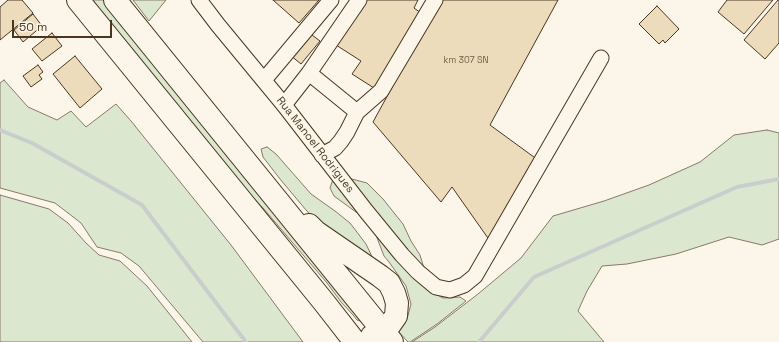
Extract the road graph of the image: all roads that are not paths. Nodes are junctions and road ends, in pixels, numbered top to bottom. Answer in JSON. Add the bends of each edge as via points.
{"nodes":[{"id":1,"x":78,"y":0,"type":"edge"},
{"id":2,"x":115,"y":0,"type":"edge"},
{"id":3,"x":199,"y":0,"type":"edge"},
{"id":4,"x":331,"y":0,"type":"edge"},
{"id":5,"x":359,"y":0,"type":"edge"},
{"id":6,"x":435,"y":0,"type":"edge"},
{"id":7,"x":600,"y":58,"type":"dead end"},
{"id":8,"x":310,"y":73,"type":"junction"},
{"id":9,"x":264,"y":80,"type":"junction"},
{"id":10,"x":284,"y":105,"type":"junction"},
{"id":11,"x":357,"y":112,"type":"junction"},
{"id":12,"x":322,"y":155,"type":"junction"},
{"id":13,"x":258,"y":176,"type":"junction"},
{"id":14,"x":323,"y":301,"type":"junction"},
{"id":15,"x":388,"y":337,"type":"edge"},
{"id":16,"x":355,"y":342,"type":"edge"}],
"edges":[{"from":1,"to":14,"type":"highway"},
{"from":2,"to":13,"type":"highway"},
{"from":3,"to":9,"type":"lane","name":"Rua Manoel Rodrigues"},
{"from":4,"to":9,"type":"lane"},
{"from":5,"to":8,"type":"lane"},
{"from":6,"to":11,"type":"lane","via":[[381,91]]},
{"from":7,"to":12,"type":"lane","name":"Rua Manoel Rodrigues","via":[[475,276],[464,285],[450,290],[436,287],[418,272]]},
{"from":8,"to":10,"type":"lane"},
{"from":8,"to":11,"type":"lane"},
{"from":9,"to":10,"type":"lane","name":"Rua Manoel Rodrigues"},
{"from":10,"to":12,"type":"lane","name":"Rua Manoel Rodrigues"},
{"from":11,"to":12,"type":"lane","via":[[341,141],[335,148]]},
{"from":13,"to":15,"type":"highway"},
{"from":13,"to":15,"type":"highway","via":[[270,181],[316,232],[389,284],[397,303],[396,316]]},
{"from":14,"to":15,"type":"highway","via":[[359,332],[375,337]]},
{"from":14,"to":16,"type":"highway"}]}
